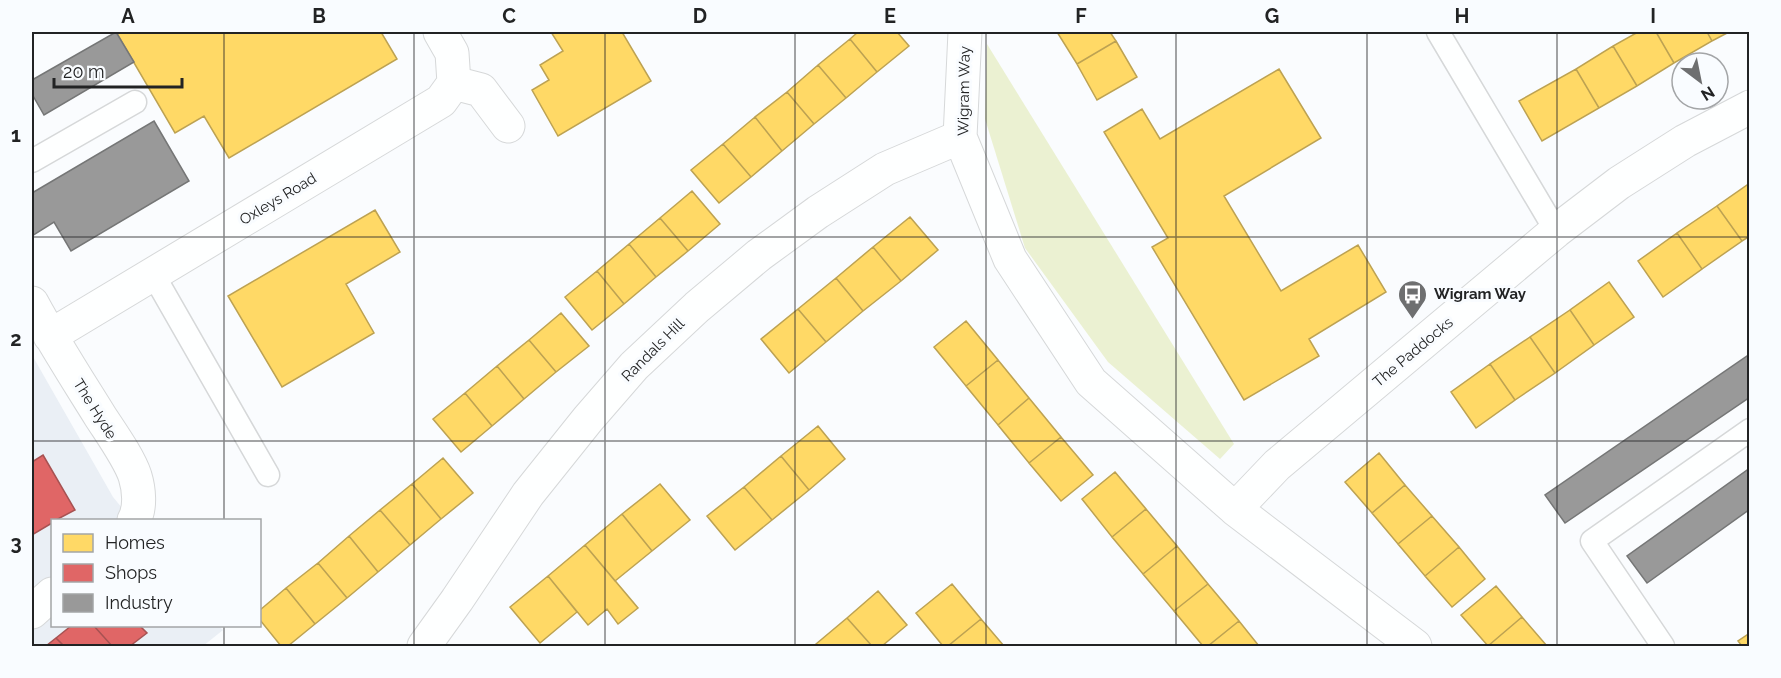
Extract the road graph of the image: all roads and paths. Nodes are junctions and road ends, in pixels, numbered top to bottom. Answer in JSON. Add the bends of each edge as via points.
{"nodes":[{"id":1,"x":440,"y":32,"type":"edge"},
{"id":2,"x":965,"y":32,"type":"edge"},
{"id":3,"x":1438,"y":32,"type":"edge"},
{"id":4,"x":454,"y":83,"type":"junction"},
{"id":5,"x":135,"y":102,"type":"dead end"},
{"id":6,"x":1749,"y":107,"type":"edge"},
{"id":7,"x":508,"y":126,"type":"dead end"},
{"id":8,"x":960,"y":137,"type":"junction"},
{"id":9,"x":32,"y":161,"type":"edge"},
{"id":10,"x":1556,"y":231,"type":"junction"},
{"id":11,"x":153,"y":274,"type":"junction"},
{"id":12,"x":32,"y":303,"type":"edge"},
{"id":13,"x":50,"y":336,"type":"junction"},
{"id":14,"x":1749,"y":430,"type":"edge"},
{"id":15,"x":268,"y":475,"type":"dead end"},
{"id":16,"x":1235,"y":509,"type":"junction"},
{"id":17,"x":134,"y":519,"type":"edge"},
{"id":18,"x":51,"y":595,"type":"edge"},
{"id":19,"x":32,"y":612,"type":"edge"},
{"id":20,"x":424,"y":646,"type":"edge"},
{"id":21,"x":1414,"y":646,"type":"edge"},
{"id":22,"x":1663,"y":646,"type":"edge"}],
"edges":[{"from":1,"to":4,"type":"street","via":[[453,53]]},
{"from":2,"to":8,"type":"street","name":"Wigram Way"},
{"from":3,"to":10,"type":"lane"},
{"from":4,"to":7,"type":"street","via":[[482,90]]},
{"from":4,"to":11,"type":"street","name":"Oxleys Road","via":[[441,101]]},
{"from":5,"to":9,"type":"lane"},
{"from":6,"to":10,"type":"street","name":"The Paddocks","via":[[1619,183]]},
{"from":8,"to":16,"type":"street","name":"Wigram Way","via":[[1010,259],[1091,382]]},
{"from":8,"to":20,"type":"street","name":"Randals Hill","via":[[885,170],[818,212],[759,255],[642,359],[528,494]]},
{"from":10,"to":16,"type":"street","name":"The Paddocks","via":[[1278,465]]},
{"from":11,"to":13,"type":"street","name":"Oxleys Road"},
{"from":11,"to":15,"type":"lane"},
{"from":12,"to":13,"type":"street","name":"The Hyde"},
{"from":13,"to":17,"type":"street","name":"The Hyde","via":[[135,476],[138,496]]},
{"from":14,"to":22,"type":"lane","via":[[1592,541]]},
{"from":16,"to":21,"type":"street","name":"Wigram Way"},
{"from":18,"to":19,"type":"street"}]}
